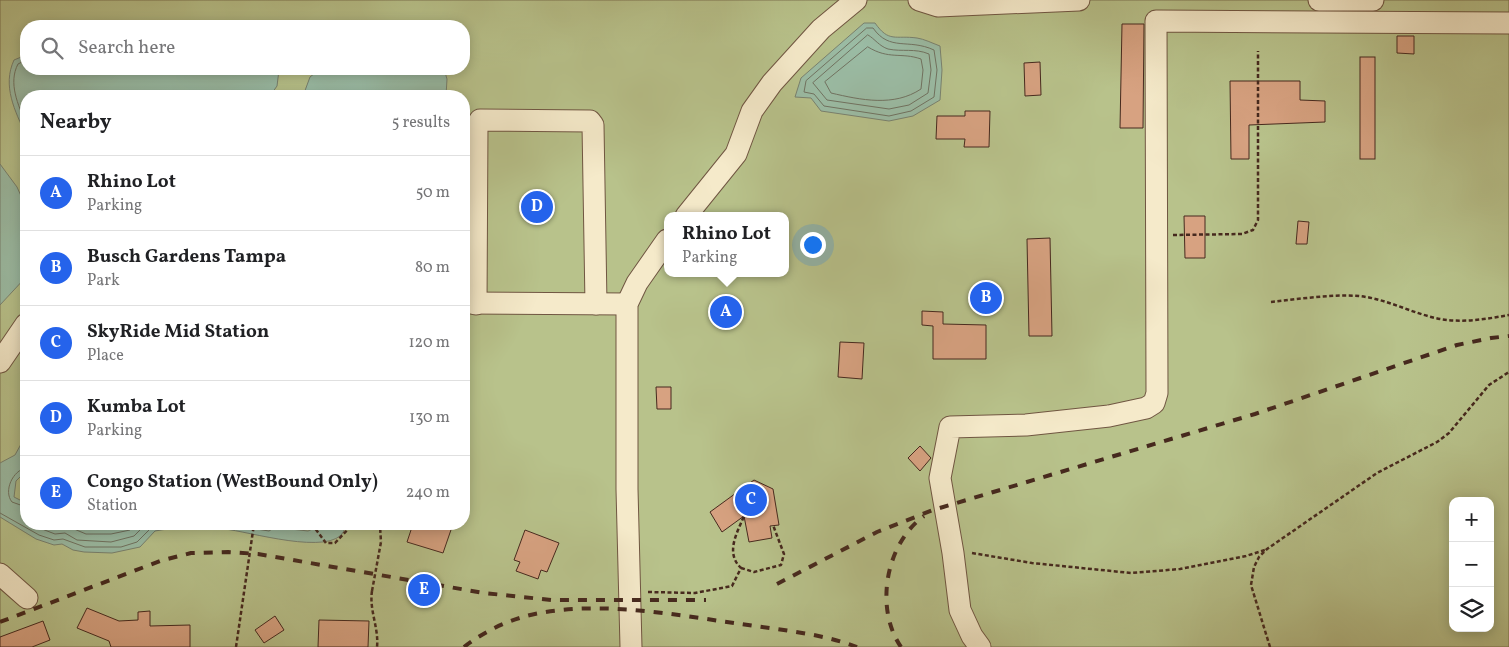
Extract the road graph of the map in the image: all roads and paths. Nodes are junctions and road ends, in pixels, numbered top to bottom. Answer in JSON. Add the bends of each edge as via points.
{"nodes":[{"id":1,"x":856,"y":0,"type":"edge"},
{"id":2,"x":919,"y":0,"type":"edge"},
{"id":3,"x":1079,"y":0,"type":"edge"},
{"id":4,"x":1319,"y":0,"type":"edge"},
{"id":5,"x":1372,"y":0,"type":"edge"},
{"id":6,"x":1509,"y":23,"type":"edge"},
{"id":7,"x":1258,"y":51,"type":"dead end"},
{"id":8,"x":689,"y":212,"type":"edge"},
{"id":9,"x":1157,"y":235,"type":"junction"},
{"id":10,"x":664,"y":244,"type":"edge"},
{"id":11,"x":1272,"y":302,"type":"dead end"},
{"id":12,"x":470,"y":304,"type":"edge"},
{"id":13,"x":596,"y":304,"type":"junction"},
{"id":14,"x":627,"y":304,"type":"junction"},
{"id":15,"x":1509,"y":315,"type":"edge"},
{"id":16,"x":20,"y":333,"type":"edge"},
{"id":17,"x":0,"y":362,"type":"edge"},
{"id":18,"x":1509,"y":372,"type":"edge"},
{"id":19,"x":744,"y":516,"type":"dead end"},
{"id":20,"x":773,"y":525,"type":"dead end"},
{"id":21,"x":253,"y":530,"type":"edge"},
{"id":22,"x":317,"y":530,"type":"edge"},
{"id":23,"x":347,"y":530,"type":"edge"},
{"id":24,"x":380,"y":530,"type":"edge"},
{"id":25,"x":950,"y":534,"type":"junction"},
{"id":26,"x":1267,"y":549,"type":"junction"},
{"id":27,"x":741,"y":568,"type":"junction"},
{"id":28,"x":0,"y":574,"type":"edge"},
{"id":29,"x":631,"y":593,"type":"junction"},
{"id":30,"x":27,"y":598,"type":"dead end"},
{"id":31,"x":236,"y":647,"type":"edge"},
{"id":32,"x":377,"y":647,"type":"edge"},
{"id":33,"x":631,"y":647,"type":"edge"},
{"id":34,"x":980,"y":647,"type":"edge"},
{"id":35,"x":1270,"y":647,"type":"edge"}],
"edges":[{"from":1,"to":8,"type":"lane","via":[[821,29],[772,83],[752,111],[736,154]]},
{"from":2,"to":3,"type":"lane","via":[[938,6]]},
{"from":4,"to":5,"type":"lane"},
{"from":6,"to":9,"type":"lane","via":[[1156,22]]},
{"from":7,"to":9,"type":"path","via":[[1258,220],[1253,230],[1242,234]]},
{"from":9,"to":25,"type":"lane","via":[[1157,393],[1154,403],[1146,408],[1093,418],[1026,425],[950,427],[940,478]]},
{"from":10,"to":14,"type":"lane","via":[[637,283]]},
{"from":11,"to":15,"type":"path","via":[[1361,296],[1440,319],[1459,321]]},
{"from":12,"to":13,"type":"lane"},
{"from":12,"to":13,"type":"lane","via":[[477,125],[480,120],[590,121],[593,125]]},
{"from":13,"to":14,"type":"lane"},
{"from":14,"to":29,"type":"lane","via":[[627,488]]},
{"from":16,"to":17,"type":"lane"},
{"from":18,"to":26,"type":"path","via":[[1489,385],[1449,433],[1377,473]]},
{"from":19,"to":27,"type":"path","via":[[733,547],[736,563]]},
{"from":20,"to":27,"type":"path","via":[[784,554],[781,566],[754,572]]},
{"from":21,"to":31,"type":"path","bridge":true},
{"from":22,"to":23,"type":"path","via":[[326,544],[335,543]]},
{"from":24,"to":32,"type":"path","bridge":true,"via":[[370,604]]},
{"from":25,"to":26,"type":"path","via":[[973,554],[1131,574],[1188,568]]},
{"from":25,"to":34,"type":"lane","via":[[960,610]]},
{"from":26,"to":35,"type":"path","via":[[1254,567],[1252,585]]},
{"from":27,"to":29,"type":"path","via":[[732,586],[694,593]]},
{"from":28,"to":30,"type":"lane"},
{"from":29,"to":33,"type":"lane"}]}
